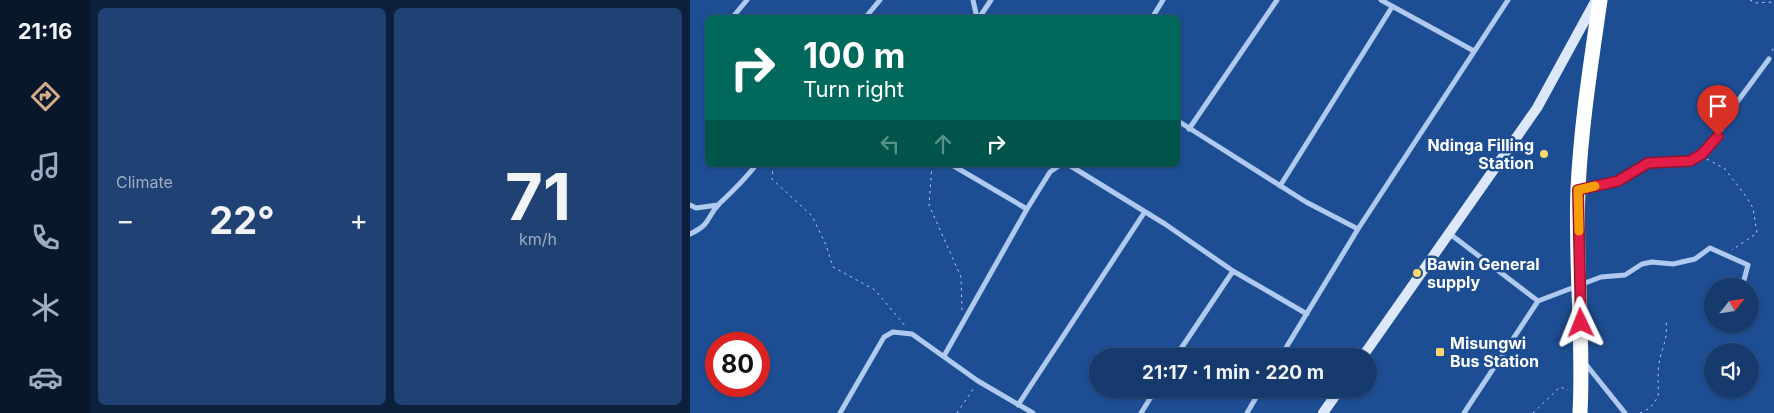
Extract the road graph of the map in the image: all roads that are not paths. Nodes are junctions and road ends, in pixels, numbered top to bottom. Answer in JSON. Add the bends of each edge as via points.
{"nodes":[{"id":1,"x":747,"y":0,"type":"edge"},
{"id":2,"x":880,"y":0,"type":"edge"},
{"id":3,"x":973,"y":0,"type":"edge"},
{"id":4,"x":991,"y":0,"type":"edge"},
{"id":5,"x":1162,"y":0,"type":"edge"},
{"id":6,"x":1277,"y":0,"type":"edge"},
{"id":7,"x":1381,"y":0,"type":"edge"},
{"id":8,"x":1508,"y":0,"type":"edge"},
{"id":9,"x":1596,"y":0,"type":"edge"},
{"id":10,"x":1600,"y":0,"type":"edge"},
{"id":11,"x":1392,"y":6,"type":"junction"},
{"id":12,"x":734,"y":15,"type":"edge"},
{"id":13,"x":868,"y":15,"type":"edge"},
{"id":14,"x":977,"y":15,"type":"edge"},
{"id":15,"x":980,"y":15,"type":"edge"},
{"id":16,"x":1154,"y":15,"type":"edge"},
{"id":17,"x":1474,"y":51,"type":"junction"},
{"id":18,"x":1769,"y":59,"type":"dead end"},
{"id":19,"x":1180,"y":123,"type":"edge"},
{"id":20,"x":1189,"y":129,"type":"junction"},
{"id":21,"x":754,"y":167,"type":"edge"},
{"id":22,"x":955,"y":167,"type":"edge"},
{"id":23,"x":1057,"y":167,"type":"edge"},
{"id":24,"x":1072,"y":167,"type":"edge"},
{"id":25,"x":1280,"y":186,"type":"junction"},
{"id":26,"x":1578,"y":190,"type":"junction"},
{"id":27,"x":690,"y":205,"type":"edge"},
{"id":28,"x":718,"y":205,"type":"junction"},
{"id":29,"x":1027,"y":209,"type":"junction"},
{"id":30,"x":1144,"y":213,"type":"junction"},
{"id":31,"x":1358,"y":229,"type":"junction"},
{"id":32,"x":690,"y":234,"type":"edge"},
{"id":33,"x":1450,"y":234,"type":"junction"},
{"id":34,"x":1233,"y":271,"type":"junction"},
{"id":35,"x":1745,"y":278,"type":"edge"},
{"id":36,"x":1579,"y":287,"type":"junction"},
{"id":37,"x":1538,"y":300,"type":"junction"},
{"id":38,"x":1307,"y":314,"type":"junction"},
{"id":39,"x":1181,"y":348,"type":"edge"},
{"id":40,"x":1286,"y":348,"type":"edge"},
{"id":41,"x":1369,"y":348,"type":"edge"},
{"id":42,"x":944,"y":356,"type":"junction"},
{"id":43,"x":1582,"y":359,"type":"junction"},
{"id":44,"x":1150,"y":398,"type":"edge"},
{"id":45,"x":1256,"y":398,"type":"edge"},
{"id":46,"x":1334,"y":398,"type":"edge"},
{"id":47,"x":1018,"y":406,"type":"junction"},
{"id":48,"x":840,"y":413,"type":"edge"},
{"id":49,"x":1032,"y":413,"type":"edge"},
{"id":50,"x":1141,"y":413,"type":"edge"},
{"id":51,"x":1247,"y":413,"type":"edge"},
{"id":52,"x":1323,"y":413,"type":"edge"},
{"id":53,"x":1464,"y":413,"type":"edge"},
{"id":54,"x":1580,"y":413,"type":"edge"},
{"id":55,"x":1625,"y":413,"type":"edge"}],
"edges":[{"from":1,"to":12,"type":"street"},
{"from":2,"to":13,"type":"street"},
{"from":3,"to":14,"type":"street"},
{"from":4,"to":15,"type":"street"},
{"from":5,"to":16,"type":"street"},
{"from":6,"to":20,"type":"street"},
{"from":7,"to":11,"type":"street"},
{"from":8,"to":17,"type":"street"},
{"from":9,"to":33,"type":"street","via":[[1537,108]]},
{"from":10,"to":26,"type":"highway","via":[[1583,116]]},
{"from":11,"to":17,"type":"street"},
{"from":11,"to":25,"type":"street"},
{"from":17,"to":31,"type":"street"},
{"from":18,"to":26,"type":"street","via":[[1729,113],[1718,136],[1702,154],[1690,161],[1648,163],[1618,181]]},
{"from":19,"to":20,"type":"street"},
{"from":20,"to":25,"type":"street"},
{"from":21,"to":28,"type":"street"},
{"from":22,"to":29,"type":"street"},
{"from":23,"to":29,"type":"street","via":[[1050,172]]},
{"from":24,"to":30,"type":"street"},
{"from":25,"to":31,"type":"street"},
{"from":26,"to":36,"type":"highway"},
{"from":27,"to":28,"type":"street","via":[[696,208]]},
{"from":28,"to":32,"type":"street","via":[[706,226]]},
{"from":29,"to":42,"type":"street"},
{"from":30,"to":34,"type":"street"},
{"from":30,"to":47,"type":"street"},
{"from":31,"to":38,"type":"street"},
{"from":33,"to":37,"type":"street"},
{"from":33,"to":41,"type":"street"},
{"from":34,"to":38,"type":"street"},
{"from":34,"to":39,"type":"street"},
{"from":35,"to":36,"type":"street","via":[[1748,265],[1710,248],[1695,259],[1674,264],[1642,264],[1625,275],[1601,277]]},
{"from":36,"to":37,"type":"street"},
{"from":36,"to":43,"type":"highway"},
{"from":37,"to":53,"type":"street"},
{"from":38,"to":40,"type":"street"},
{"from":42,"to":47,"type":"street"},
{"from":42,"to":48,"type":"street","via":[[912,334],[893,332],[884,336]]},
{"from":43,"to":54,"type":"highway"},
{"from":43,"to":55,"type":"street"},
{"from":44,"to":50,"type":"street"},
{"from":45,"to":51,"type":"street"},
{"from":46,"to":52,"type":"street"},
{"from":47,"to":49,"type":"street"}]}
